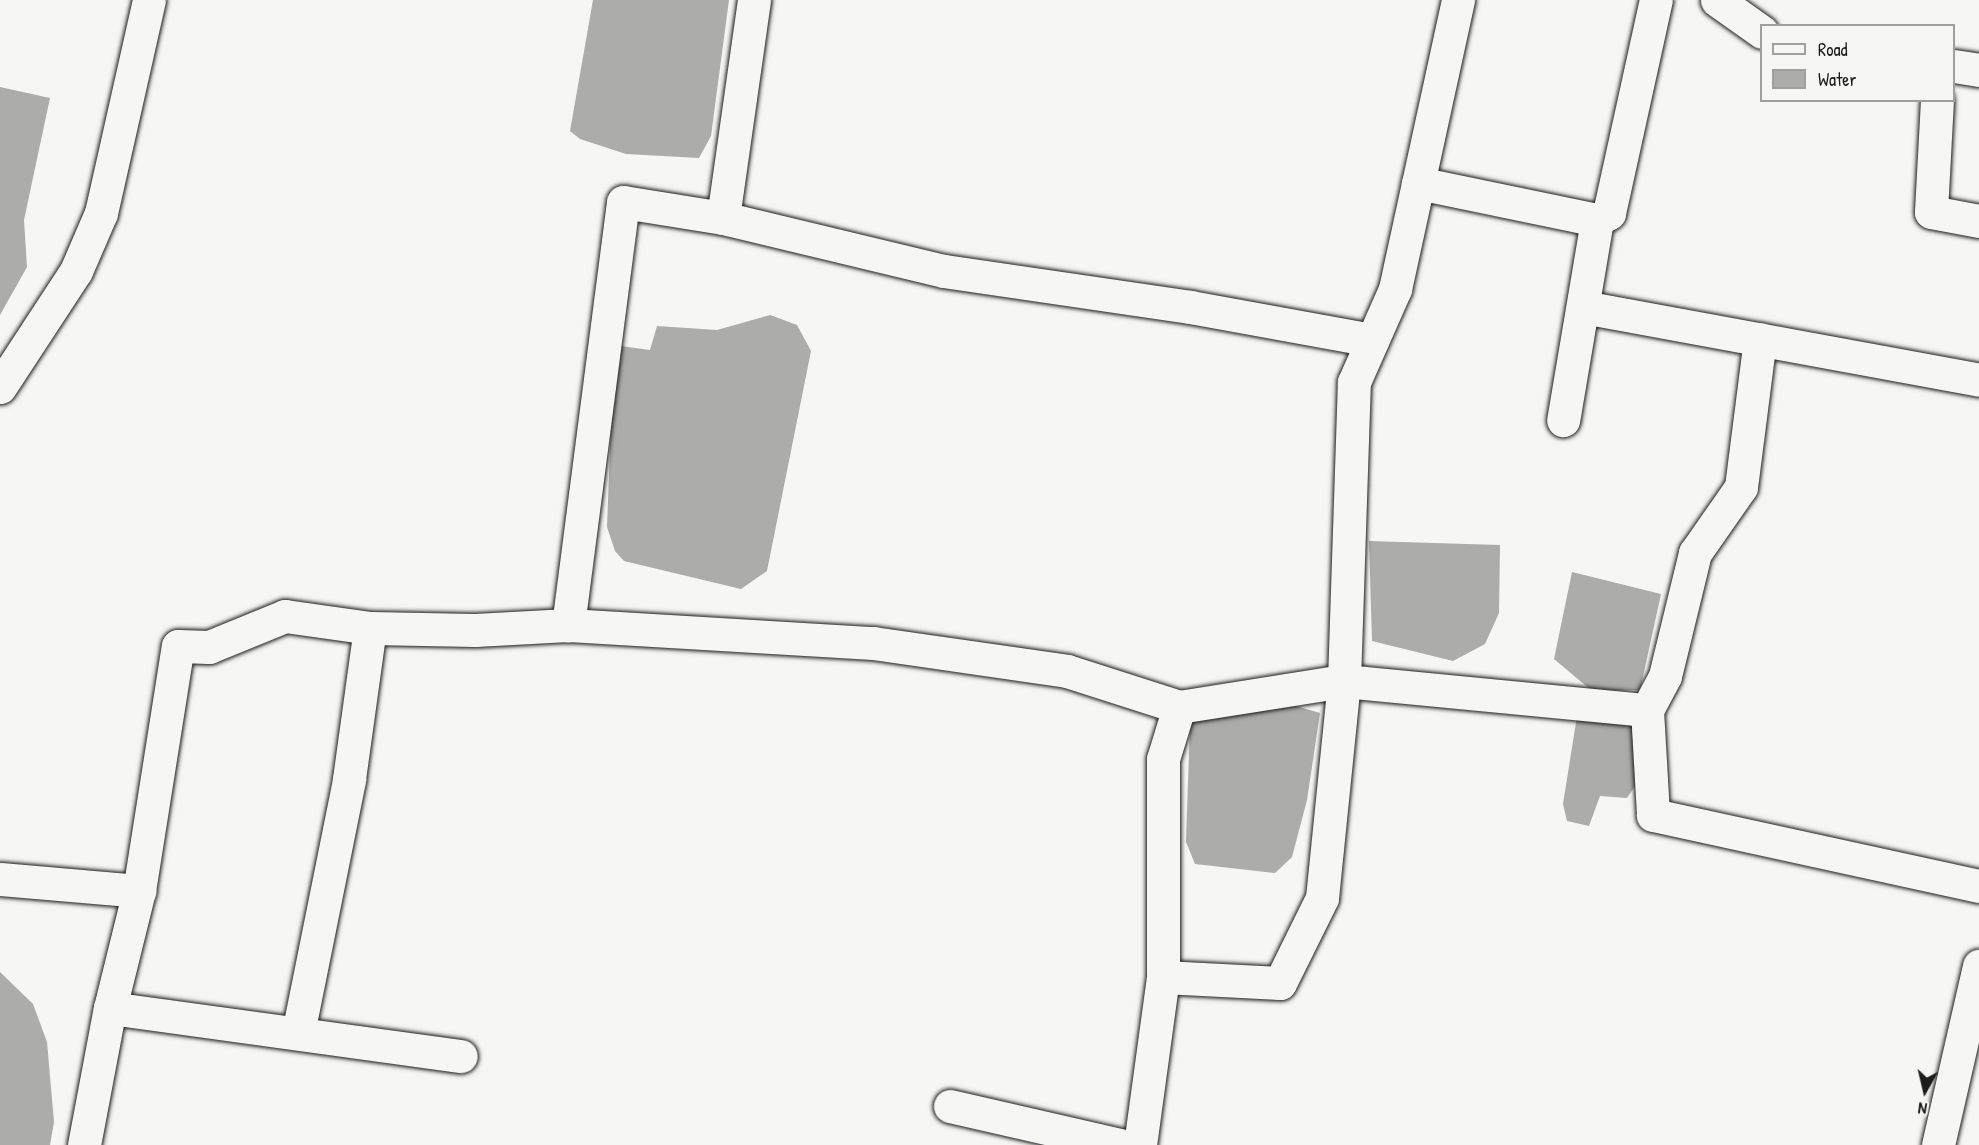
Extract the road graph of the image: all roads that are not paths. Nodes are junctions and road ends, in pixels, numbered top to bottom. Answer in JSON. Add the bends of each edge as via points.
{"nodes":[{"id":1,"x":149,"y":0,"type":"edge"},
{"id":2,"x":754,"y":0,"type":"edge"},
{"id":3,"x":1458,"y":0,"type":"edge"},
{"id":4,"x":1656,"y":0,"type":"edge"},
{"id":5,"x":1717,"y":0,"type":"edge"},
{"id":6,"x":1760,"y":31,"type":"edge"},
{"id":7,"x":1955,"y":66,"type":"edge"},
{"id":8,"x":1979,"y":70,"type":"edge"},
{"id":9,"x":1937,"y":102,"type":"edge"},
{"id":10,"x":1418,"y":183,"type":"junction"},
{"id":11,"x":723,"y":218,"type":"junction"},
{"id":12,"x":1597,"y":220,"type":"junction"},
{"id":13,"x":1979,"y":221,"type":"edge"},
{"id":14,"x":1583,"y":307,"type":"junction"},
{"id":15,"x":1760,"y":339,"type":"junction"},
{"id":16,"x":1372,"y":340,"type":"junction"},
{"id":17,"x":1979,"y":380,"type":"edge"},
{"id":18,"x":0,"y":387,"type":"edge"},
{"id":19,"x":1563,"y":420,"type":"dead end"},
{"id":20,"x":568,"y":625,"type":"junction"},
{"id":21,"x":370,"y":628,"type":"junction"},
{"id":22,"x":1344,"y":681,"type":"junction"},
{"id":23,"x":1179,"y":707,"type":"junction"},
{"id":24,"x":1647,"y":710,"type":"junction"},
{"id":25,"x":0,"y":879,"type":"edge"},
{"id":26,"x":1979,"y":886,"type":"edge"},
{"id":27,"x":139,"y":891,"type":"junction"},
{"id":28,"x":1979,"y":966,"type":"edge"},
{"id":29,"x":1163,"y":977,"type":"junction"},
{"id":30,"x":110,"y":1008,"type":"junction"},
{"id":31,"x":298,"y":1033,"type":"junction"},
{"id":32,"x":461,"y":1056,"type":"dead end"},
{"id":33,"x":950,"y":1106,"type":"dead end"},
{"id":34,"x":84,"y":1145,"type":"edge"},
{"id":35,"x":1120,"y":1145,"type":"edge"},
{"id":36,"x":1140,"y":1145,"type":"edge"},
{"id":37,"x":1938,"y":1145,"type":"edge"}],
"edges":[{"from":1,"to":18,"type":"street","via":[[101,213],[76,271]]},
{"from":2,"to":11,"type":"street"},
{"from":3,"to":10,"type":"street"},
{"from":4,"to":12,"type":"street","via":[[1609,213]]},
{"from":5,"to":6,"type":"street"},
{"from":7,"to":8,"type":"street"},
{"from":9,"to":13,"type":"street","via":[[1931,212]]},
{"from":10,"to":12,"type":"street"},
{"from":10,"to":16,"type":"street","via":[[1395,290]]},
{"from":11,"to":16,"type":"street","via":[[944,271],[1190,307]]},
{"from":11,"to":20,"type":"street","via":[[623,202]]},
{"from":12,"to":14,"type":"street"},
{"from":14,"to":15,"type":"street"},
{"from":14,"to":19,"type":"street"},
{"from":15,"to":17,"type":"street"},
{"from":15,"to":24,"type":"street","via":[[1741,487],[1695,553],[1665,676]]},
{"from":16,"to":22,"type":"street","via":[[1354,382]]},
{"from":20,"to":21,"type":"street"},
{"from":20,"to":23,"type":"street","via":[[873,643],[1068,670]]},
{"from":21,"to":27,"type":"street","via":[[285,616],[209,647],[178,646]]},
{"from":21,"to":31,"type":"street","via":[[349,778]]},
{"from":22,"to":23,"type":"street"},
{"from":22,"to":24,"type":"street"},
{"from":22,"to":29,"type":"street","via":[[1322,898],[1280,983]]},
{"from":23,"to":29,"type":"street","via":[[1163,759]]},
{"from":24,"to":26,"type":"street","via":[[1653,815]]},
{"from":25,"to":27,"type":"street"},
{"from":27,"to":30,"type":"street"},
{"from":28,"to":37,"type":"street"},
{"from":29,"to":36,"type":"street"},
{"from":30,"to":31,"type":"street"},
{"from":30,"to":34,"type":"street"},
{"from":31,"to":32,"type":"street"},
{"from":33,"to":35,"type":"street"}]}
